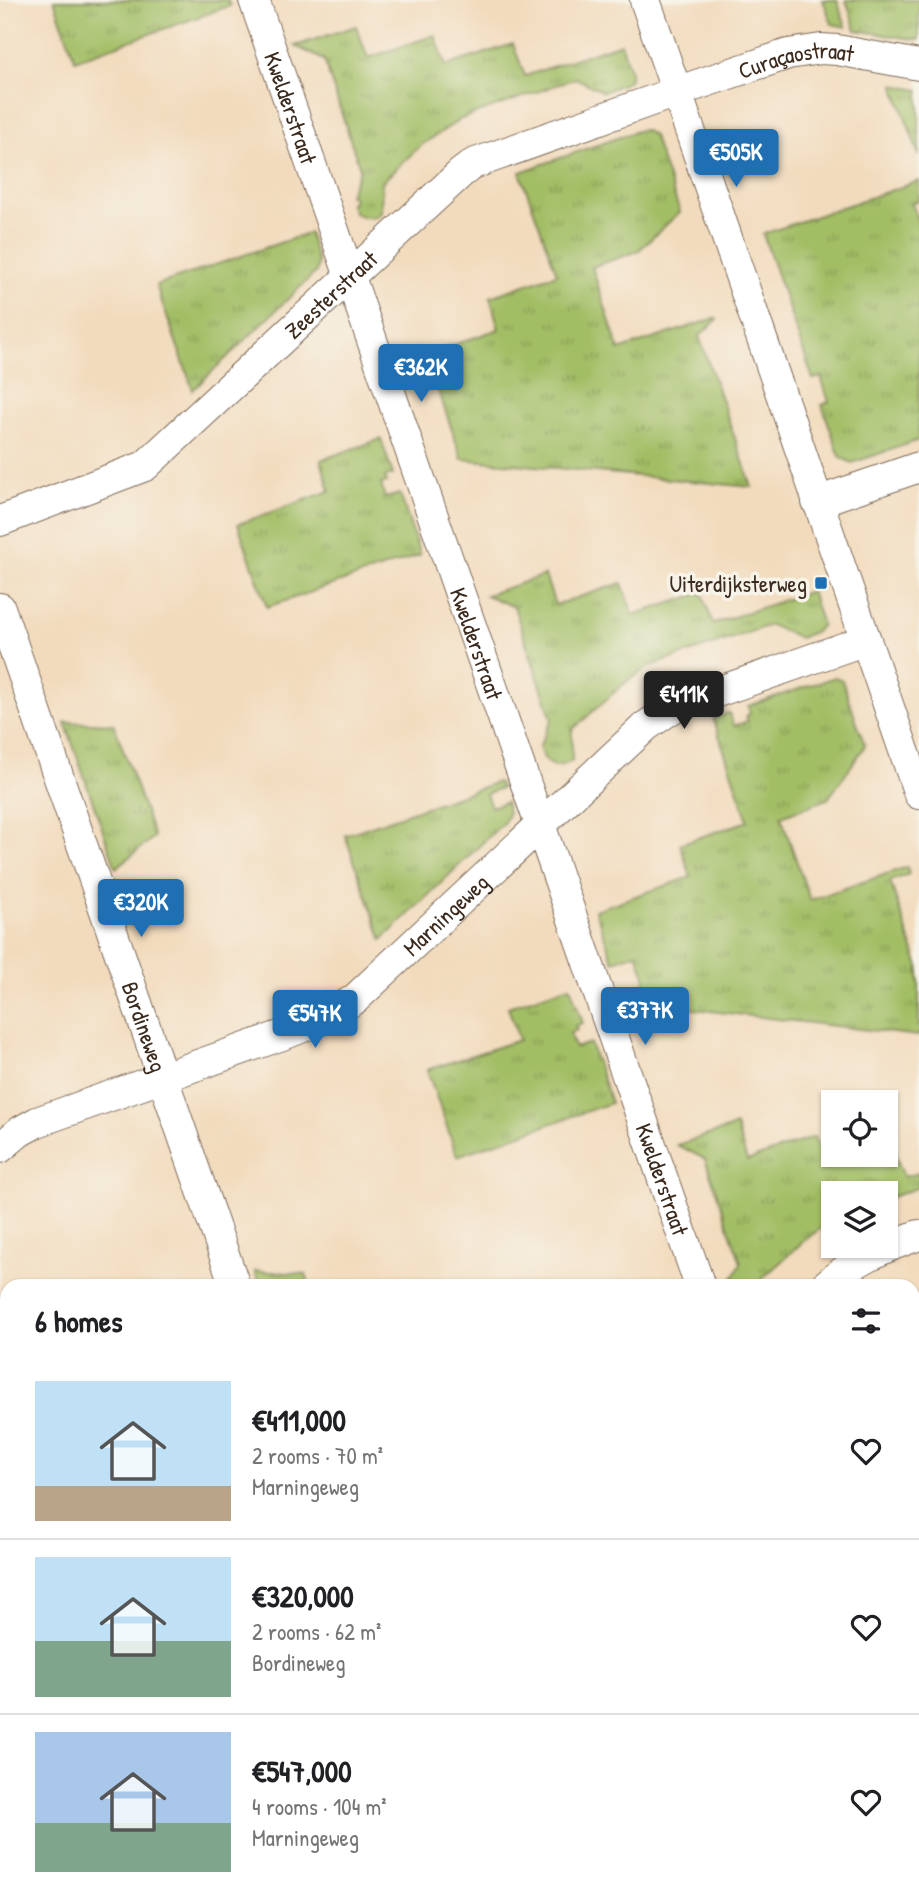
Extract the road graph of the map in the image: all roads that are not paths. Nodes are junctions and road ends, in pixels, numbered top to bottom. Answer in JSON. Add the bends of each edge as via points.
{"nodes":[{"id":1,"x":254,"y":0,"type":"edge"},
{"id":2,"x":645,"y":0,"type":"edge"},
{"id":3,"x":919,"y":65,"type":"edge"},
{"id":4,"x":676,"y":92,"type":"junction"},
{"id":5,"x":351,"y":275,"type":"junction"},
{"id":6,"x":919,"y":467,"type":"edge"},
{"id":7,"x":817,"y":502,"type":"junction"},
{"id":8,"x":0,"y":520,"type":"edge"},
{"id":9,"x":0,"y":608,"type":"edge"},
{"id":10,"x":866,"y":640,"type":"junction"},
{"id":11,"x":919,"y":794,"type":"edge"},
{"id":12,"x":540,"y":825,"type":"junction"},
{"id":13,"x":163,"y":1078,"type":"junction"},
{"id":14,"x":0,"y":1148,"type":"edge"},
{"id":15,"x":919,"y":1235,"type":"edge"},
{"id":16,"x":233,"y":1279,"type":"edge"},
{"id":17,"x":698,"y":1279,"type":"edge"},
{"id":18,"x":833,"y":1279,"type":"edge"}],
"edges":[{"from":1,"to":5,"type":"street","name":"Kwelderstraat"},
{"from":2,"to":4,"type":"street"},
{"from":3,"to":4,"type":"street","name":"Curaçaostraat","via":[[821,49],[789,54]]},
{"from":4,"to":5,"type":"street","name":"Zeesterstraat","via":[[473,164]]},
{"from":4,"to":7,"type":"street"},
{"from":5,"to":8,"type":"street","name":"Zeesterstraat","via":[[145,467]]},
{"from":5,"to":12,"type":"street","name":"Kwelderstraat"},
{"from":6,"to":7,"type":"street"},
{"from":7,"to":10,"type":"street"},
{"from":9,"to":13,"type":"street","name":"Bordineweg"},
{"from":10,"to":11,"type":"street"},
{"from":10,"to":12,"type":"street","name":"Marningeweg","via":[[674,707],[646,726]]},
{"from":12,"to":13,"type":"street","name":"Marningeweg","via":[[355,999],[323,1019]]},
{"from":12,"to":17,"type":"street","name":"Kwelderstraat"},
{"from":13,"to":14,"type":"street","name":"Marningeweg","via":[[37,1122]]},
{"from":13,"to":16,"type":"street","name":"Bordineweg"},
{"from":15,"to":18,"type":"street","via":[[863,1257]]}]}
